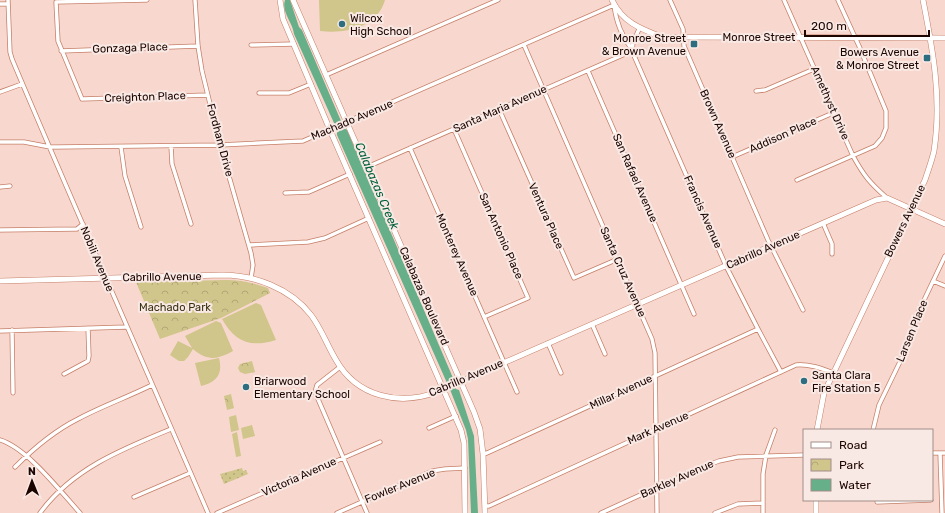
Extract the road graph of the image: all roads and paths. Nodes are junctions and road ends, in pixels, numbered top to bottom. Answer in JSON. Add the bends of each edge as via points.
{"nodes":[{"id":1,"x":147,"y":0,"type":"edge"},
{"id":2,"x":195,"y":0,"type":"edge"},
{"id":3,"x":280,"y":0,"type":"edge"},
{"id":4,"x":293,"y":0,"type":"edge"},
{"id":5,"x":498,"y":0,"type":"edge"},
{"id":6,"x":670,"y":0,"type":"edge"},
{"id":7,"x":784,"y":0,"type":"edge"},
{"id":8,"x":838,"y":0,"type":"edge"},
{"id":9,"x":923,"y":0,"type":"edge"},
{"id":10,"x":8,"y":2,"type":"edge"},
{"id":11,"x":613,"y":3,"type":"edge"},
{"id":12,"x":0,"y":4,"type":"edge"},
{"id":13,"x":639,"y":29,"type":"junction"},
{"id":14,"x":801,"y":37,"type":"junction"},
{"id":15,"x":683,"y":38,"type":"junction"},
{"id":16,"x":854,"y":38,"type":"junction"},
{"id":17,"x":930,"y":38,"type":"junction"},
{"id":18,"x":945,"y":38,"type":"edge"},
{"id":19,"x":294,"y":44,"type":"junction"},
{"id":20,"x":251,"y":45,"type":"dead end"},
{"id":21,"x":524,"y":45,"type":"junction"},
{"id":22,"x":198,"y":46,"type":"junction"},
{"id":23,"x":632,"y":50,"type":"junction"},
{"id":24,"x":61,"y":51,"type":"junction"},
{"id":25,"x":814,"y":69,"type":"junction"},
{"id":26,"x":588,"y":71,"type":"junction"},
{"id":27,"x":326,"y":75,"type":"junction"},
{"id":28,"x":22,"y":84,"type":"junction"},
{"id":29,"x":311,"y":84,"type":"junction"},
{"id":30,"x":543,"y":90,"type":"junction"},
{"id":31,"x":756,"y":90,"type":"dead end"},
{"id":32,"x":0,"y":92,"type":"edge"},
{"id":33,"x":259,"y":93,"type":"dead end"},
{"id":34,"x":208,"y":95,"type":"junction"},
{"id":35,"x":499,"y":110,"type":"junction"},
{"id":36,"x":833,"y":113,"type":"junction"},
{"id":37,"x":345,"y":123,"type":"junction"},
{"id":38,"x":454,"y":129,"type":"junction"},
{"id":39,"x":330,"y":130,"type":"junction"},
{"id":40,"x":0,"y":142,"type":"edge"},
{"id":41,"x":220,"y":144,"type":"junction"},
{"id":42,"x":171,"y":146,"type":"junction"},
{"id":43,"x":50,"y":147,"type":"junction"},
{"id":44,"x":122,"y":147,"type":"junction"},
{"id":45,"x":410,"y":148,"type":"junction"},
{"id":46,"x":853,"y":156,"type":"junction"},
{"id":47,"x":732,"y":157,"type":"junction"},
{"id":48,"x":367,"y":167,"type":"junction"},
{"id":49,"x":350,"y":174,"type":"junction"},
{"id":50,"x":797,"y":180,"type":"dead end"},
{"id":51,"x":10,"y":186,"type":"dead end"},
{"id":52,"x":0,"y":187,"type":"edge"},
{"id":53,"x":285,"y":193,"type":"dead end"},
{"id":54,"x":887,"y":198,"type":"junction"},
{"id":55,"x":911,"y":208,"type":"junction"},
{"id":56,"x":369,"y":218,"type":"junction"},
{"id":57,"x":823,"y":223,"type":"junction"},
{"id":58,"x":83,"y":224,"type":"junction"},
{"id":59,"x":191,"y":224,"type":"dead end"},
{"id":60,"x":945,"y":224,"type":"edge"},
{"id":61,"x":141,"y":227,"type":"dead end"},
{"id":62,"x":0,"y":230,"type":"edge"},
{"id":63,"x":249,"y":245,"type":"junction"},
{"id":64,"x":771,"y":246,"type":"junction"},
{"id":65,"x":832,"y":254,"type":"dead end"},
{"id":66,"x":945,"y":256,"type":"edge"},
{"id":67,"x":618,"y":259,"type":"junction"},
{"id":68,"x":726,"y":266,"type":"junction"},
{"id":69,"x":106,"y":278,"type":"junction"},
{"id":70,"x":251,"y":278,"type":"junction"},
{"id":71,"x":0,"y":280,"type":"edge"},
{"id":72,"x":933,"y":281,"type":"junction"},
{"id":73,"x":682,"y":285,"type":"junction"},
{"id":74,"x":945,"y":286,"type":"edge"},
{"id":75,"x":637,"y":304,"type":"junction"},
{"id":76,"x":803,"y":310,"type":"dead end"},
{"id":77,"x":694,"y":314,"type":"dead end"},
{"id":78,"x":484,"y":317,"type":"junction"},
{"id":79,"x":592,"y":324,"type":"junction"},
{"id":80,"x":126,"y":327,"type":"junction"},
{"id":81,"x":88,"y":328,"type":"junction"},
{"id":82,"x":758,"y":329,"type":"junction"},
{"id":83,"x":12,"y":330,"type":"junction"},
{"id":84,"x":0,"y":331,"type":"edge"},
{"id":85,"x":548,"y":343,"type":"junction"},
{"id":86,"x":605,"y":354,"type":"dead end"},
{"id":87,"x":504,"y":362,"type":"junction"},
{"id":88,"x":340,"y":367,"type":"junction"},
{"id":89,"x":781,"y":372,"type":"junction"},
{"id":90,"x":561,"y":373,"type":"dead end"},
{"id":91,"x":834,"y":373,"type":"junction"},
{"id":92,"x":64,"y":374,"type":"dead end"},
{"id":93,"x":655,"y":377,"type":"junction"},
{"id":94,"x":461,"y":381,"type":"junction"},
{"id":95,"x":152,"y":385,"type":"junction"},
{"id":96,"x":449,"y":386,"type":"junction"},
{"id":97,"x":517,"y":392,"type":"dead end"},
{"id":98,"x":13,"y":393,"type":"dead end"},
{"id":99,"x":456,"y":416,"type":"junction"},
{"id":100,"x":429,"y":428,"type":"dead end"},
{"id":101,"x":171,"y":429,"type":"junction"},
{"id":102,"x":656,"y":429,"type":"junction"},
{"id":103,"x":817,"y":429,"type":"edge"},
{"id":104,"x":873,"y":429,"type":"edge"},
{"id":105,"x":774,"y":430,"type":"dead end"},
{"id":106,"x":0,"y":440,"type":"edge"},
{"id":107,"x":380,"y":442,"type":"dead end"},
{"id":108,"x":943,"y":453,"type":"edge"},
{"id":109,"x":483,"y":454,"type":"junction"},
{"id":110,"x":766,"y":455,"type":"junction"},
{"id":111,"x":803,"y":455,"type":"edge"},
{"id":112,"x":26,"y":456,"type":"junction"},
{"id":113,"x":343,"y":458,"type":"junction"},
{"id":114,"x":15,"y":467,"type":"dead end"},
{"id":115,"x":465,"y":468,"type":"junction"},
{"id":116,"x":190,"y":473,"type":"junction"},
{"id":117,"x":656,"y":488,"type":"junction"},
{"id":118,"x":60,"y":491,"type":"junction"},
{"id":119,"x":134,"y":497,"type":"dead end"},
{"id":120,"x":933,"y":500,"type":"edge"},
{"id":121,"x":941,"y":500,"type":"junction"},
{"id":122,"x":816,"y":501,"type":"edge"},
{"id":123,"x":904,"y":501,"type":"edge"},
{"id":124,"x":362,"y":502,"type":"junction"},
{"id":125,"x":877,"y":502,"type":"dead end"},
{"id":126,"x":763,"y":503,"type":"junction"},
{"id":127,"x":485,"y":506,"type":"junction"},
{"id":128,"x":40,"y":513,"type":"edge"},
{"id":129,"x":80,"y":513,"type":"edge"},
{"id":130,"x":208,"y":513,"type":"edge"},
{"id":131,"x":217,"y":513,"type":"edge"},
{"id":132,"x":337,"y":513,"type":"edge"},
{"id":133,"x":366,"y":513,"type":"edge"},
{"id":134,"x":465,"y":513,"type":"edge"},
{"id":135,"x":485,"y":513,"type":"edge"},
{"id":136,"x":601,"y":513,"type":"edge"},
{"id":137,"x":657,"y":513,"type":"edge"},
{"id":138,"x":716,"y":513,"type":"edge"},
{"id":139,"x":763,"y":513,"type":"edge"},
{"id":140,"x":816,"y":513,"type":"edge"},
{"id":141,"x":942,"y":513,"type":"edge"}],
"edges":[{"from":1,"to":24,"type":"street","via":[[56,2],[58,42]]},
{"from":2,"to":22,"type":"street","name":"Fordham Drive"},
{"from":3,"to":19,"type":"street","name":"Calabazas Boulevard","via":[[283,19]]},
{"from":4,"to":27,"type":"street","name":"Calabazas Boulevard"},
{"from":5,"to":27,"type":"street"},
{"from":6,"to":15,"type":"street","name":"Brown Avenue"},
{"from":7,"to":14,"type":"street","name":"Amethyst Drive"},
{"from":8,"to":16,"type":"street"},
{"from":9,"to":17,"type":"street","name":"Bowers Avenue"},
{"from":10,"to":12,"type":"street"},
{"from":10,"to":28,"type":"street","name":"Nobili Avenue","via":[[10,52]]},
{"from":11,"to":13,"type":"street","name":"Monroe Street","via":[[627,20]]},
{"from":11,"to":21,"type":"street","name":"Machado Avenue"},
{"from":11,"to":23,"type":"street","name":"Francis Avenue","via":[[616,18]]},
{"from":13,"to":15,"type":"street","name":"Monroe Street","via":[[662,37]]},
{"from":13,"to":23,"type":"street"},
{"from":14,"to":15,"type":"street","name":"Monroe Street"},
{"from":14,"to":16,"type":"street","name":"Monroe Street"},
{"from":14,"to":25,"type":"street","name":"Amethyst Drive"},
{"from":15,"to":47,"type":"street","name":"Brown Avenue","via":[[684,46]]},
{"from":16,"to":17,"type":"street","name":"Monroe Street"},
{"from":16,"to":46,"type":"street","via":[[886,111],[886,128],[875,146]]},
{"from":17,"to":18,"type":"street","name":"Monroe Street"},
{"from":17,"to":55,"type":"street","name":"Bowers Avenue","via":[[936,82],[934,152],[925,180]]},
{"from":19,"to":20,"type":"street"},
{"from":19,"to":29,"type":"street","name":"Calabazas Boulevard"},
{"from":21,"to":30,"type":"street","name":"Santa Cruz Avenue"},
{"from":21,"to":37,"type":"street","name":"Machado Avenue"},
{"from":22,"to":24,"type":"street","name":"Gonzaga Place"},
{"from":22,"to":34,"type":"street","name":"Fordham Drive"},
{"from":23,"to":26,"type":"street","name":"Santa Maria Avenue"},
{"from":23,"to":68,"type":"street","name":"Francis Avenue"},
{"from":24,"to":34,"type":"street","name":"Creighton Place","via":[[82,99]]},
{"from":25,"to":31,"type":"street","via":[[765,90]]},
{"from":25,"to":36,"type":"street","name":"Amethyst Drive"},
{"from":26,"to":30,"type":"street","name":"Santa Maria Avenue"},
{"from":26,"to":73,"type":"street","name":"San Rafael Avenue"},
{"from":27,"to":37,"type":"street","name":"Calabazas Boulevard"},
{"from":28,"to":32,"type":"street"},
{"from":28,"to":43,"type":"street","name":"Nobili Avenue"},
{"from":29,"to":33,"type":"street","via":[[289,93]]},
{"from":29,"to":39,"type":"street","name":"Calabazas Boulevard"},
{"from":30,"to":35,"type":"street","name":"Santa Maria Avenue"},
{"from":30,"to":67,"type":"street","name":"Santa Cruz Avenue"},
{"from":34,"to":41,"type":"street","name":"Fordham Drive"},
{"from":35,"to":38,"type":"street","name":"Santa Maria Avenue"},
{"from":35,"to":67,"type":"street","name":"Ventura Place","via":[[574,278]]},
{"from":36,"to":46,"type":"street","name":"Amethyst Drive"},
{"from":36,"to":47,"type":"street","name":"Addison Place"},
{"from":37,"to":39,"type":"street","name":"Machado Avenue"},
{"from":37,"to":48,"type":"street","name":"Calabazas Boulevard"},
{"from":38,"to":45,"type":"street","name":"Santa Maria Avenue"},
{"from":38,"to":78,"type":"street","name":"San Antonio Place","via":[[528,298]]},
{"from":39,"to":41,"type":"street","name":"Machado Avenue","via":[[303,141]]},
{"from":39,"to":49,"type":"street","name":"Calabazas Boulevard"},
{"from":40,"to":43,"type":"street","name":"Machado Avenue","via":[[24,142]]},
{"from":41,"to":42,"type":"street","name":"Machado Avenue"},
{"from":41,"to":63,"type":"street","name":"Fordham Drive"},
{"from":42,"to":44,"type":"street","name":"Machado Avenue"},
{"from":42,"to":59,"type":"street","via":[[172,164]]},
{"from":43,"to":44,"type":"street","name":"Machado Avenue"},
{"from":43,"to":58,"type":"street","name":"Nobili Avenue"},
{"from":44,"to":61,"type":"street","via":[[125,176]]},
{"from":45,"to":48,"type":"street","name":"Santa Maria Avenue"},
{"from":45,"to":78,"type":"street","name":"Monterey Avenue"},
{"from":46,"to":50,"type":"street"},
{"from":46,"to":54,"type":"street","name":"Amethyst Drive","via":[[863,175]]},
{"from":47,"to":64,"type":"street","name":"Brown Avenue"},
{"from":48,"to":94,"type":"street","name":"Calabazas Boulevard"},
{"from":49,"to":53,"type":"street","via":[[309,192]]},
{"from":49,"to":56,"type":"street","name":"Calabazas Boulevard"},
{"from":51,"to":52,"type":"street"},
{"from":54,"to":55,"type":"street"},
{"from":54,"to":57,"type":"street","name":"Cabrillo Avenue","via":[[876,200]]},
{"from":55,"to":60,"type":"street"},
{"from":55,"to":91,"type":"street","name":"Bowers Avenue"},
{"from":56,"to":63,"type":"street","via":[[325,238],[308,242]]},
{"from":56,"to":96,"type":"street","name":"Calabazas Boulevard"},
{"from":57,"to":64,"type":"street","name":"Cabrillo Avenue"},
{"from":57,"to":65,"type":"street","via":[[832,244]]},
{"from":58,"to":62,"type":"street","via":[[77,229]]},
{"from":58,"to":69,"type":"street","name":"Nobili Avenue"},
{"from":63,"to":70,"type":"street","name":"Fordham Drive","via":[[253,262]]},
{"from":64,"to":68,"type":"street","name":"Cabrillo Avenue"},
{"from":64,"to":76,"type":"street","name":"Brown Avenue"},
{"from":66,"to":72,"type":"street","name":"Larsen Place"},
{"from":67,"to":75,"type":"street","name":"Santa Cruz Avenue"},
{"from":68,"to":73,"type":"street","name":"Cabrillo Avenue"},
{"from":68,"to":82,"type":"street","name":"Francis Avenue"},
{"from":69,"to":70,"type":"street","name":"Cabrillo Avenue","via":[[222,275]]},
{"from":69,"to":71,"type":"street","name":"Cabrillo Avenue"},
{"from":69,"to":80,"type":"street","name":"Nobili Avenue"},
{"from":70,"to":88,"type":"street","name":"Cabrillo Avenue","via":[[272,285],[310,313]]},
{"from":72,"to":74,"type":"street"},
{"from":72,"to":104,"type":"street","name":"Larsen Place","via":[[916,317],[913,335],[879,405]]},
{"from":73,"to":75,"type":"street","name":"Cabrillo Avenue"},
{"from":73,"to":77,"type":"street","name":"San Rafael Avenue"},
{"from":75,"to":79,"type":"street","name":"Cabrillo Avenue"},
{"from":75,"to":93,"type":"street","name":"Santa Cruz Avenue","via":[[654,346]]},
{"from":78,"to":87,"type":"street","name":"Monterey Avenue"},
{"from":79,"to":85,"type":"street","name":"Cabrillo Avenue"},
{"from":79,"to":86,"type":"street"},
{"from":80,"to":81,"type":"street"},
{"from":80,"to":95,"type":"street","name":"Nobili Avenue"},
{"from":81,"to":83,"type":"street"},
{"from":81,"to":92,"type":"street","via":[[88,361]]},
{"from":82,"to":89,"type":"street","name":"Francis Avenue"},
{"from":82,"to":93,"type":"street","name":"Millar Avenue"},
{"from":83,"to":84,"type":"street"},
{"from":83,"to":98,"type":"street"},
{"from":85,"to":87,"type":"street","name":"Cabrillo Avenue"},
{"from":85,"to":90,"type":"street"},
{"from":87,"to":94,"type":"street","name":"Cabrillo Avenue"},
{"from":87,"to":97,"type":"street","name":"Monterey Avenue"},
{"from":88,"to":96,"type":"street","name":"Cabrillo Avenue","via":[[364,388],[386,397],[410,398],[427,395]]},
{"from":88,"to":113,"type":"street","via":[[317,385],[315,392]]},
{"from":89,"to":91,"type":"street","name":"Mark Avenue","via":[[796,365],[806,364]]},
{"from":89,"to":102,"type":"street","name":"Mark Avenue"},
{"from":91,"to":103,"type":"street","name":"Bowers Avenue","via":[[824,393]]},
{"from":93,"to":102,"type":"street","name":"Santa Cruz Avenue"},
{"from":93,"to":109,"type":"street","name":"Millar Avenue"},
{"from":94,"to":96,"type":"street","name":"Cabrillo Avenue"},
{"from":94,"to":109,"type":"street","name":"Calabazas Boulevard","via":[[480,429]]},
{"from":95,"to":101,"type":"street","name":"Nobili Avenue"},
{"from":95,"to":112,"type":"street","via":[[78,419],[53,434]]},
{"from":96,"to":99,"type":"street","name":"Calabazas Boulevard"},
{"from":99,"to":100,"type":"street"},
{"from":99,"to":115,"type":"street","name":"Calabazas Boulevard","via":[[464,443]]},
{"from":101,"to":116,"type":"street","name":"Nobili Avenue"},
{"from":101,"to":118,"type":"street","via":[[106,458],[81,473]]},
{"from":102,"to":117,"type":"street","name":"Santa Cruz Avenue"},
{"from":102,"to":127,"type":"street","name":"Mark Avenue"},
{"from":105,"to":110,"type":"street"},
{"from":106,"to":112,"type":"street","via":[[10,443]]},
{"from":107,"to":113,"type":"street","name":"Victoria Avenue"},
{"from":108,"to":121,"type":"street"},
{"from":109,"to":127,"type":"street","name":"Calabazas Boulevard"},
{"from":110,"to":111,"type":"street","name":"Barkley Avenue"},
{"from":110,"to":117,"type":"street","name":"Barkley Avenue","via":[[719,461]]},
{"from":110,"to":126,"type":"street"},
{"from":112,"to":114,"type":"street"},
{"from":112,"to":118,"type":"street"},
{"from":113,"to":124,"type":"street"},
{"from":113,"to":131,"type":"street","name":"Victoria Avenue"},
{"from":115,"to":124,"type":"street","name":"Fowler Avenue","via":[[432,471]]},
{"from":115,"to":134,"type":"street","name":"Calabazas Boulevard"},
{"from":116,"to":119,"type":"street"},
{"from":116,"to":130,"type":"street","name":"Nobili Avenue"},
{"from":117,"to":136,"type":"street","name":"Barkley Avenue"},
{"from":117,"to":137,"type":"street","name":"Santa Cruz Avenue"},
{"from":118,"to":128,"type":"street"},
{"from":118,"to":129,"type":"street"},
{"from":120,"to":121,"type":"street"},
{"from":121,"to":141,"type":"street"},
{"from":122,"to":140,"type":"street"},
{"from":123,"to":125,"type":"street"},
{"from":124,"to":132,"type":"street","name":"Fowler Avenue"},
{"from":124,"to":133,"type":"street"},
{"from":126,"to":138,"type":"street","via":[[738,504]]},
{"from":126,"to":139,"type":"street"},
{"from":127,"to":135,"type":"street","name":"Calabazas Boulevard"}]}
